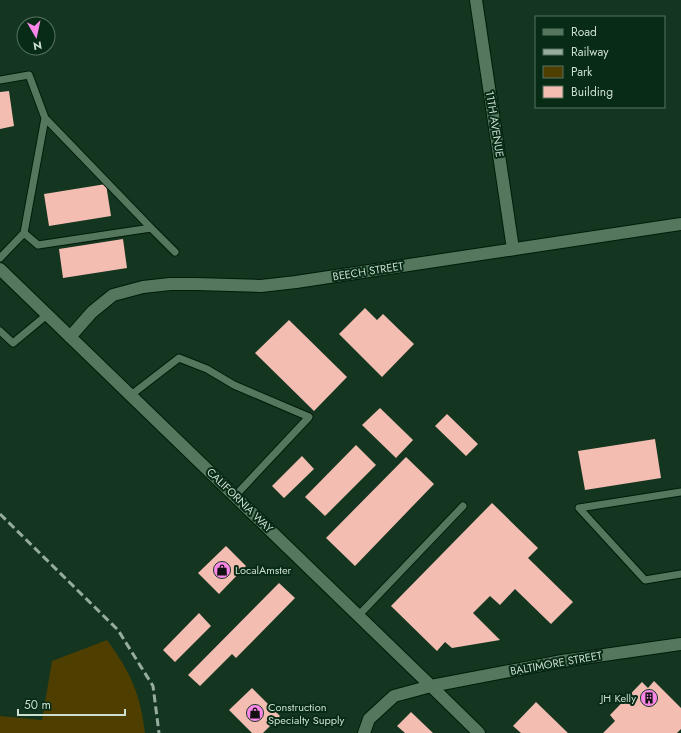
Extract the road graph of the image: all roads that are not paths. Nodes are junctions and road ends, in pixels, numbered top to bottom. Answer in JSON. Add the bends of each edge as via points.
{"nodes":[{"id":1,"x":476,"y":0,"type":"edge"},
{"id":2,"x":0,"y":80,"type":"edge"},
{"id":3,"x":45,"y":118,"type":"junction"},
{"id":4,"x":681,"y":224,"type":"edge"},
{"id":5,"x":151,"y":228,"type":"junction"},
{"id":6,"x":24,"y":233,"type":"junction"},
{"id":7,"x":514,"y":249,"type":"junction"},
{"id":8,"x":175,"y":252,"type":"dead end"},
{"id":9,"x":0,"y":258,"type":"edge"},
{"id":10,"x":0,"y":268,"type":"edge"},
{"id":11,"x":48,"y":314,"type":"junction"},
{"id":12,"x":0,"y":331,"type":"edge"},
{"id":13,"x":70,"y":337,"type":"junction"},
{"id":14,"x":131,"y":395,"type":"junction"},
{"id":15,"x":681,"y":492,"type":"edge"},
{"id":16,"x":235,"y":496,"type":"junction"},
{"id":17,"x":463,"y":506,"type":"dead end"},
{"id":18,"x":681,"y":574,"type":"edge"},
{"id":19,"x":358,"y":616,"type":"junction"},
{"id":20,"x":681,"y":644,"type":"edge"},
{"id":21,"x":431,"y":686,"type":"junction"},
{"id":22,"x":364,"y":733,"type":"edge"},
{"id":23,"x":479,"y":733,"type":"edge"}],
"edges":[{"from":1,"to":7,"type":"street","name":"11TH AVENUE"},
{"from":2,"to":3,"type":"lane","via":[[29,75]]},
{"from":3,"to":5,"type":"lane"},
{"from":3,"to":6,"type":"lane"},
{"from":4,"to":7,"type":"street","name":"BEECH STREET"},
{"from":5,"to":6,"type":"lane","via":[[38,245]]},
{"from":5,"to":8,"type":"lane"},
{"from":6,"to":9,"type":"lane"},
{"from":7,"to":13,"type":"street","name":"BEECH STREET","via":[[262,286],[170,284],[143,287],[113,295],[92,312]]},
{"from":10,"to":11,"type":"street","name":"CALIFORNIA WAY"},
{"from":11,"to":12,"type":"lane","via":[[13,342]]},
{"from":11,"to":13,"type":"street","name":"CALIFORNIA WAY"},
{"from":13,"to":14,"type":"street","name":"CALIFORNIA WAY"},
{"from":14,"to":16,"type":"street","name":"CALIFORNIA WAY"},
{"from":14,"to":16,"type":"lane","via":[[179,358],[309,417]]},
{"from":15,"to":18,"type":"lane","via":[[579,508],[645,580]]},
{"from":16,"to":19,"type":"street","name":"CALIFORNIA WAY"},
{"from":17,"to":19,"type":"lane"},
{"from":19,"to":21,"type":"street","name":"CALIFORNIA WAY"},
{"from":20,"to":21,"type":"street","name":"BALTIMORE STREET","via":[[562,661]]},
{"from":21,"to":22,"type":"street","via":[[394,696],[369,719]]},
{"from":21,"to":23,"type":"street","name":"CALIFORNIA WAY"}]}
